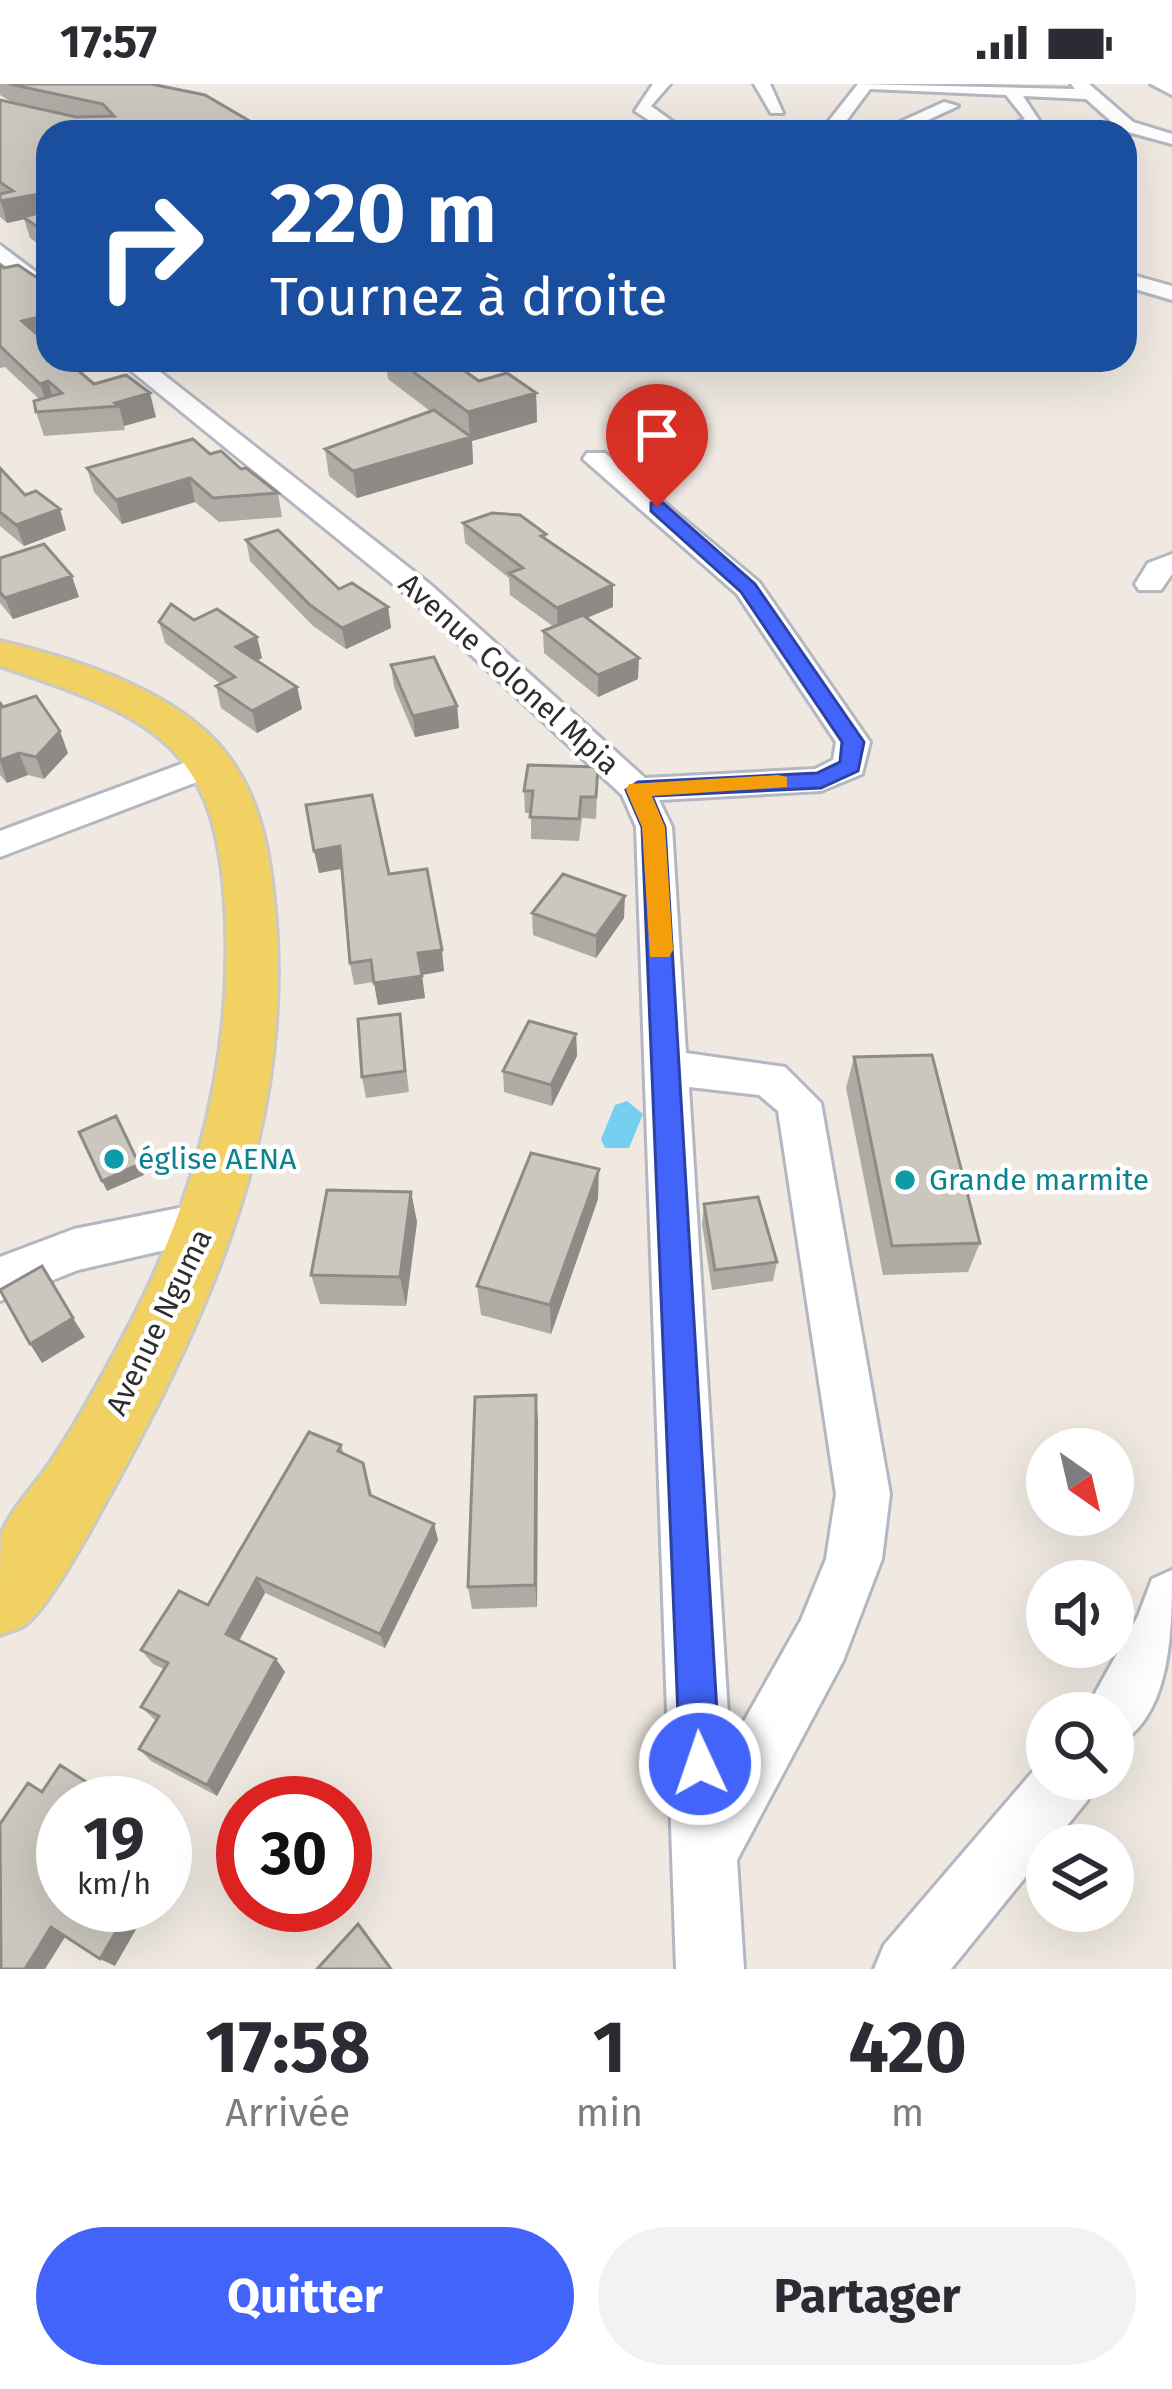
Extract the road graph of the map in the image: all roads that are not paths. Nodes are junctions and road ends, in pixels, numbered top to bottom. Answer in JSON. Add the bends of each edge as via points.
{"nodes":[{"id":1,"x":662,"y":84,"type":"edge"},
{"id":2,"x":762,"y":84,"type":"edge"},
{"id":3,"x":1159,"y":84,"type":"edge"},
{"id":4,"x":1084,"y":89,"type":"edge"},
{"id":5,"x":1172,"y":91,"type":"edge"},
{"id":6,"x":1012,"y":94,"type":"junction"},
{"id":7,"x":950,"y":106,"type":"dead end"},
{"id":8,"x":777,"y":109,"type":"dead end"},
{"id":9,"x":659,"y":120,"type":"edge"},
{"id":10,"x":840,"y":120,"type":"edge"},
{"id":11,"x":916,"y":120,"type":"edge"},
{"id":12,"x":1035,"y":120,"type":"edge"},
{"id":13,"x":1120,"y":120,"type":"edge"},
{"id":14,"x":1137,"y":129,"type":"edge"},
{"id":15,"x":1172,"y":139,"type":"edge"},
{"id":16,"x":0,"y":250,"type":"edge"},
{"id":17,"x":36,"y":282,"type":"edge"},
{"id":18,"x":1137,"y":283,"type":"edge"},
{"id":19,"x":1172,"y":293,"type":"edge"},
{"id":20,"x":145,"y":372,"type":"edge"},
{"id":21,"x":596,"y":459,"type":"dead end"},
{"id":22,"x":4,"y":657,"type":"edge"},
{"id":23,"x":212,"y":764,"type":"junction"},
{"id":24,"x":638,"y":790,"type":"junction"},
{"id":25,"x":0,"y":845,"type":"edge"},
{"id":26,"x":665,"y":1067,"type":"junction"},
{"id":27,"x":208,"y":1222,"type":"junction"},
{"id":28,"x":0,"y":1279,"type":"edge"},
{"id":29,"x":0,"y":1598,"type":"edge"},
{"id":30,"x":1172,"y":1598,"type":"edge"},
{"id":31,"x":1127,"y":1692,"type":"edge"},
{"id":32,"x":1049,"y":1800,"type":"edge"},
{"id":33,"x":704,"y":1856,"type":"junction"},
{"id":34,"x":710,"y":1969,"type":"edge"},
{"id":35,"x":908,"y":1969,"type":"edge"}],
"edges":[{"from":1,"to":9,"type":"street","via":[[641,107]]},
{"from":2,"to":8,"type":"street"},
{"from":3,"to":5,"type":"street"},
{"from":4,"to":6,"type":"street"},
{"from":4,"to":13,"type":"street"},
{"from":6,"to":10,"type":"street","via":[[866,84]]},
{"from":6,"to":12,"type":"street"},
{"from":7,"to":11,"type":"street"},
{"from":14,"to":15,"type":"street"},
{"from":16,"to":17,"type":"street"},
{"from":18,"to":19,"type":"street"},
{"from":20,"to":24,"type":"street","name":"Avenue Colonel Mpia","via":[[420,591]]},
{"from":21,"to":24,"type":"street","via":[[740,579],[853,742],[850,766],[821,780]]},
{"from":22,"to":23,"type":"main road","name":"Avenue Nguma","via":[[173,728]]},
{"from":23,"to":25,"type":"street"},
{"from":23,"to":27,"type":"main road","name":"Avenue Nguma","via":[[240,837],[254,992],[251,1047]]},
{"from":24,"to":26,"type":"street","name":"Avenue Colonel Mpia","via":[[653,827]]},
{"from":26,"to":33,"type":"street","name":"Avenue Colonel Mpia"},
{"from":26,"to":33,"type":"street","via":[[770,1079],[799,1103],[863,1494],[854,1559],[822,1640]]},
{"from":27,"to":28,"type":"street","via":[[74,1250]]},
{"from":27,"to":29,"type":"main road","name":"Avenue Nguma","via":[[95,1448]]},
{"from":30,"to":31,"type":"street"},
{"from":32,"to":35,"type":"street"},
{"from":33,"to":34,"type":"street","name":"Avenue Colonel Mpia"}]}
